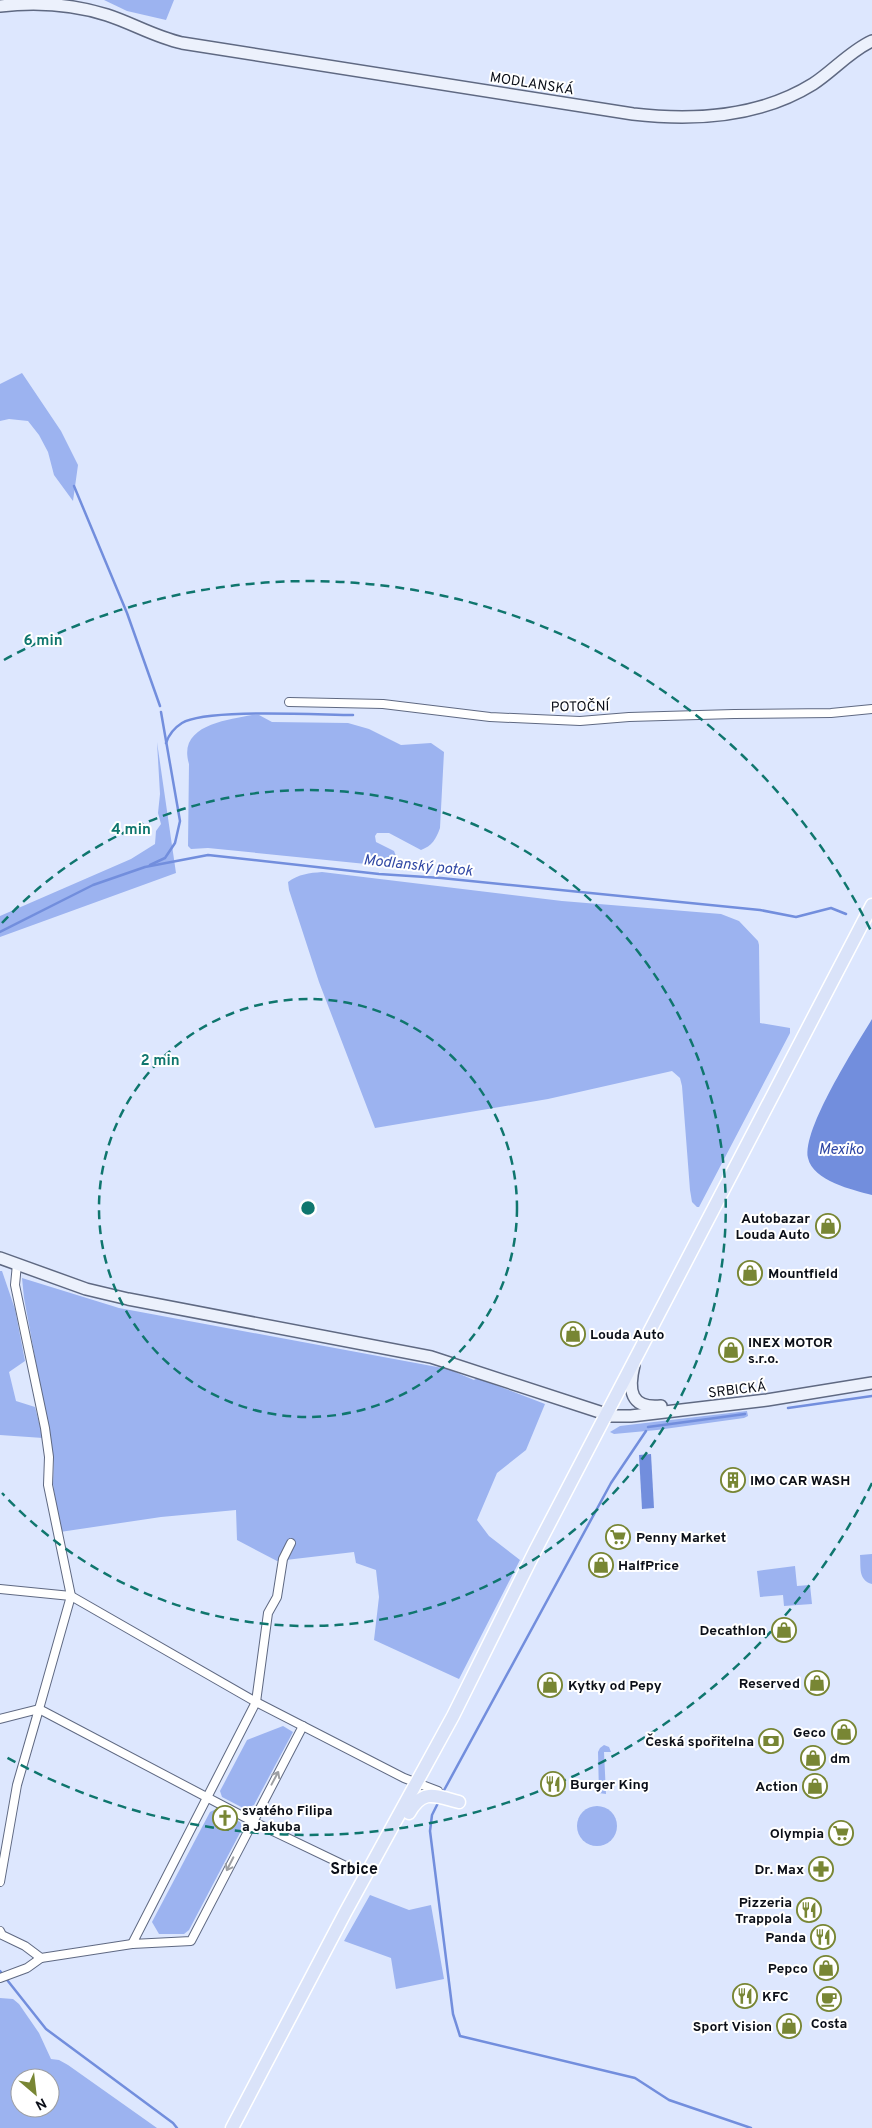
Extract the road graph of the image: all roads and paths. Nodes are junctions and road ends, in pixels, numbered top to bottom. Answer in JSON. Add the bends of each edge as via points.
{"nodes":[{"id":1,"x":0,"y":6,"type":"edge"},
{"id":2,"x":872,"y":41,"type":"edge"},
{"id":3,"x":289,"y":702,"type":"dead end"},
{"id":4,"x":872,"y":709,"type":"edge"},
{"id":5,"x":872,"y":906,"type":"edge"},
{"id":6,"x":0,"y":1258,"type":"edge"},
{"id":7,"x":17,"y":1264,"type":"junction"},
{"id":8,"x":636,"y":1358,"type":"junction"},
{"id":9,"x":872,"y":1383,"type":"edge"},
{"id":10,"x":692,"y":1410,"type":"junction"},
{"id":11,"x":606,"y":1415,"type":"junction"},
{"id":12,"x":292,"y":1543,"type":"dead end"},
{"id":13,"x":0,"y":1589,"type":"edge"},
{"id":14,"x":71,"y":1596,"type":"junction"},
{"id":15,"x":256,"y":1702,"type":"junction"},
{"id":16,"x":38,"y":1709,"type":"junction"},
{"id":17,"x":0,"y":1719,"type":"edge"},
{"id":18,"x":303,"y":1726,"type":"junction"},
{"id":19,"x":417,"y":1783,"type":"junction"},
{"id":20,"x":438,"y":1791,"type":"dead end"},
{"id":21,"x":208,"y":1798,"type":"junction"},
{"id":22,"x":458,"y":1802,"type":"dead end"},
{"id":23,"x":252,"y":1821,"type":"junction"},
{"id":24,"x":350,"y":1868,"type":"dead end"},
{"id":25,"x":363,"y":1881,"type":"junction"},
{"id":26,"x":0,"y":1882,"type":"edge"},
{"id":27,"x":0,"y":1931,"type":"edge"},
{"id":28,"x":132,"y":1944,"type":"junction"},
{"id":29,"x":42,"y":1958,"type":"junction"},
{"id":30,"x":0,"y":1978,"type":"edge"},
{"id":31,"x":232,"y":2128,"type":"edge"}],
"edges":[{"from":1,"to":2,"type":"street","name":"MODLANSKÁ","via":[[36,4],[82,8],[170,41],[662,116],[722,114],[768,104],[810,85]]},
{"from":3,"to":4,"type":"street","name":"POTOČNÍ","via":[[383,704],[490,717],[580,721],[629,717],[823,714]]},
{"from":5,"to":8,"type":"main road"},
{"from":6,"to":7,"type":"street","name":"SRBICKÁ"},
{"from":7,"to":11,"type":"street","name":"SRBICKÁ","via":[[128,1299],[431,1357]]},
{"from":7,"to":14,"type":"street","via":[[15,1286],[46,1428],[48,1484]]},
{"from":8,"to":10,"type":"street","via":[[631,1386],[640,1404]]},
{"from":8,"to":11,"type":"main road"},
{"from":9,"to":10,"type":"street","name":"SRBICKÁ"},
{"from":10,"to":11,"type":"street","name":"SRBICKÁ","via":[[623,1417]]},
{"from":11,"to":19,"type":"main road"},
{"from":12,"to":15,"type":"street","via":[[283,1558],[277,1598],[268,1613]]},
{"from":13,"to":14,"type":"street"},
{"from":14,"to":15,"type":"street"},
{"from":14,"to":16,"type":"street"},
{"from":15,"to":18,"type":"street"},
{"from":15,"to":21,"type":"street"},
{"from":16,"to":17,"type":"street"},
{"from":16,"to":21,"type":"street"},
{"from":16,"to":26,"type":"street","via":[[17,1785]]},
{"from":18,"to":19,"type":"street"},
{"from":23,"to":18,"type":"street","one_way":true},
{"from":19,"to":20,"type":"street"},
{"from":19,"to":25,"type":"main road"},
{"from":21,"to":23,"type":"street"},
{"from":21,"to":28,"type":"street"},
{"from":22,"to":25,"type":"main road","via":[[430,1795],[418,1799],[385,1854]]},
{"from":23,"to":24,"type":"street"},
{"from":23,"to":28,"type":"street","one_way":true,"via":[[191,1941]]},
{"from":25,"to":31,"type":"main road"},
{"from":27,"to":29,"type":"street"},
{"from":28,"to":29,"type":"street"},
{"from":29,"to":30,"type":"street","via":[[27,1968]]}]}
